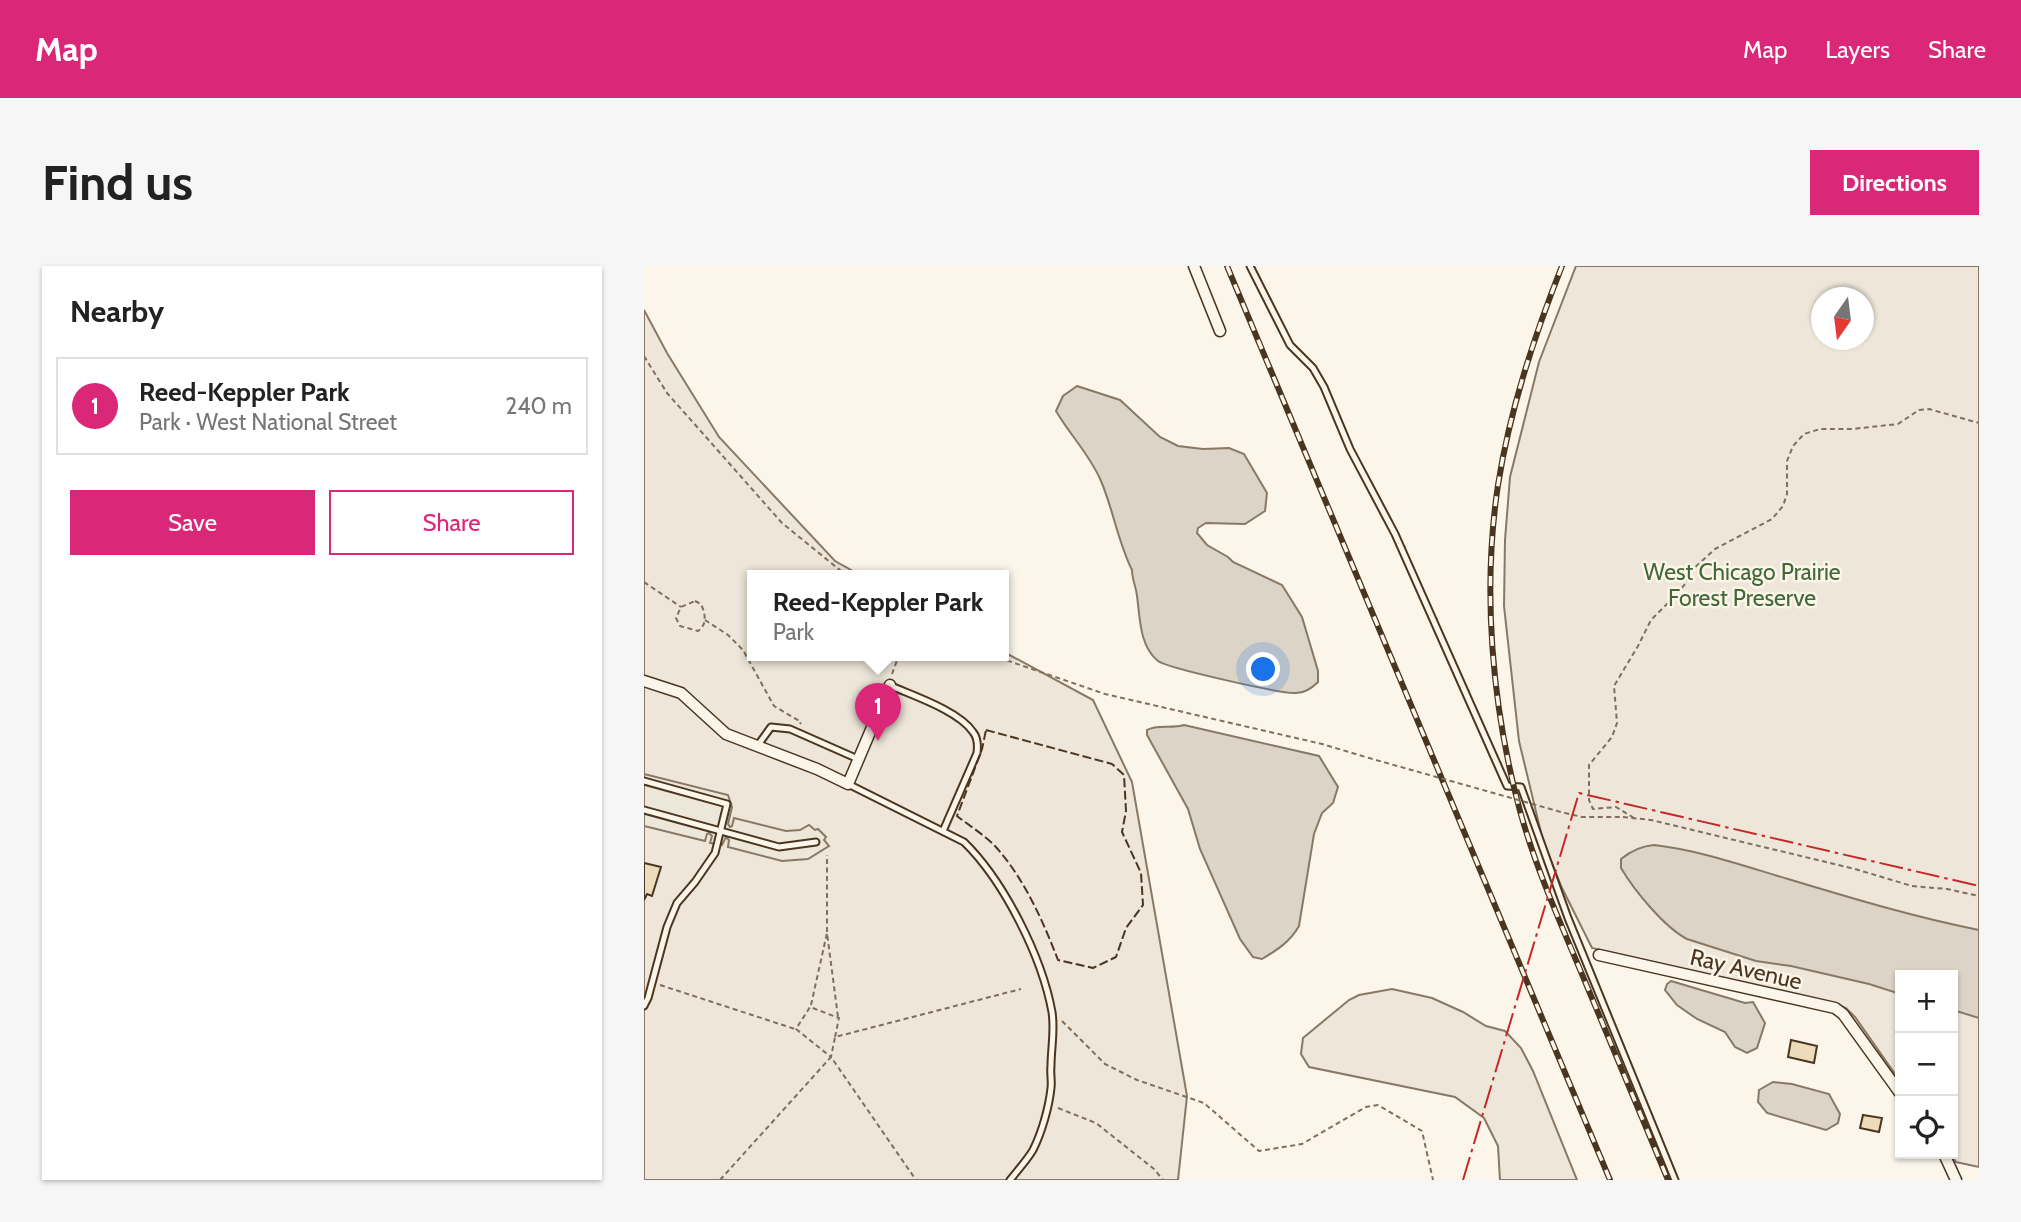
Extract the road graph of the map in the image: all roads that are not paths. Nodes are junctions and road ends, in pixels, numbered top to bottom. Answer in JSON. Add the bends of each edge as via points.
{"nodes":[{"id":1,"x":1194,"y":266,"type":"edge"},
{"id":2,"x":1250,"y":266,"type":"edge"},
{"id":3,"x":1220,"y":331,"type":"dead end"},
{"id":4,"x":644,"y":681,"type":"edge"},
{"id":5,"x":890,"y":685,"type":"joint"},
{"id":6,"x":757,"y":746,"type":"junction"},
{"id":7,"x":858,"y":759,"type":"junction"},
{"id":8,"x":644,"y":781,"type":"edge"},
{"id":9,"x":848,"y":784,"type":"junction"},
{"id":10,"x":644,"y":810,"type":"edge"},
{"id":11,"x":721,"y":831,"type":"junction"},
{"id":12,"x":943,"y":831,"type":"junction"},
{"id":13,"x":816,"y":842,"type":"dead end"},
{"id":14,"x":1599,"y":955,"type":"dead end"},
{"id":15,"x":644,"y":1006,"type":"edge"},
{"id":16,"x":1895,"y":1086,"type":"edge"},
{"id":17,"x":1946,"y":1159,"type":"edge"},
{"id":18,"x":1010,"y":1180,"type":"edge"},
{"id":19,"x":1675,"y":1180,"type":"edge"},
{"id":20,"x":1956,"y":1180,"type":"edge"}],
"edges":[{"from":1,"to":3,"type":"street"},
{"from":2,"to":19,"type":"lane","via":[[1290,345],[1324,387],[1507,786],[1521,787],[1568,918]]},
{"from":4,"to":6,"type":"street","via":[[681,693],[726,734]]},
{"from":5,"to":7,"type":"street"},
{"from":5,"to":12,"type":"lane","via":[[957,717],[975,733],[977,753]]},
{"from":6,"to":7,"type":"lane","via":[[771,727],[790,729]]},
{"from":6,"to":9,"type":"street"},
{"from":7,"to":9,"type":"street"},
{"from":8,"to":11,"type":"lane","via":[[727,804]]},
{"from":9,"to":12,"type":"lane"},
{"from":10,"to":11,"type":"lane"},
{"from":11,"to":13,"type":"lane","via":[[779,847]]},
{"from":11,"to":15,"type":"lane","via":[[715,853],[677,903]]},
{"from":12,"to":18,"type":"lane","via":[[964,842],[1005,893],[1035,959],[1052,1012],[1047,1104],[1033,1149]]},
{"from":14,"to":16,"type":"street","name":"Ray Avenue","via":[[1835,1008]]},
{"from":17,"to":20,"type":"street"}]}
